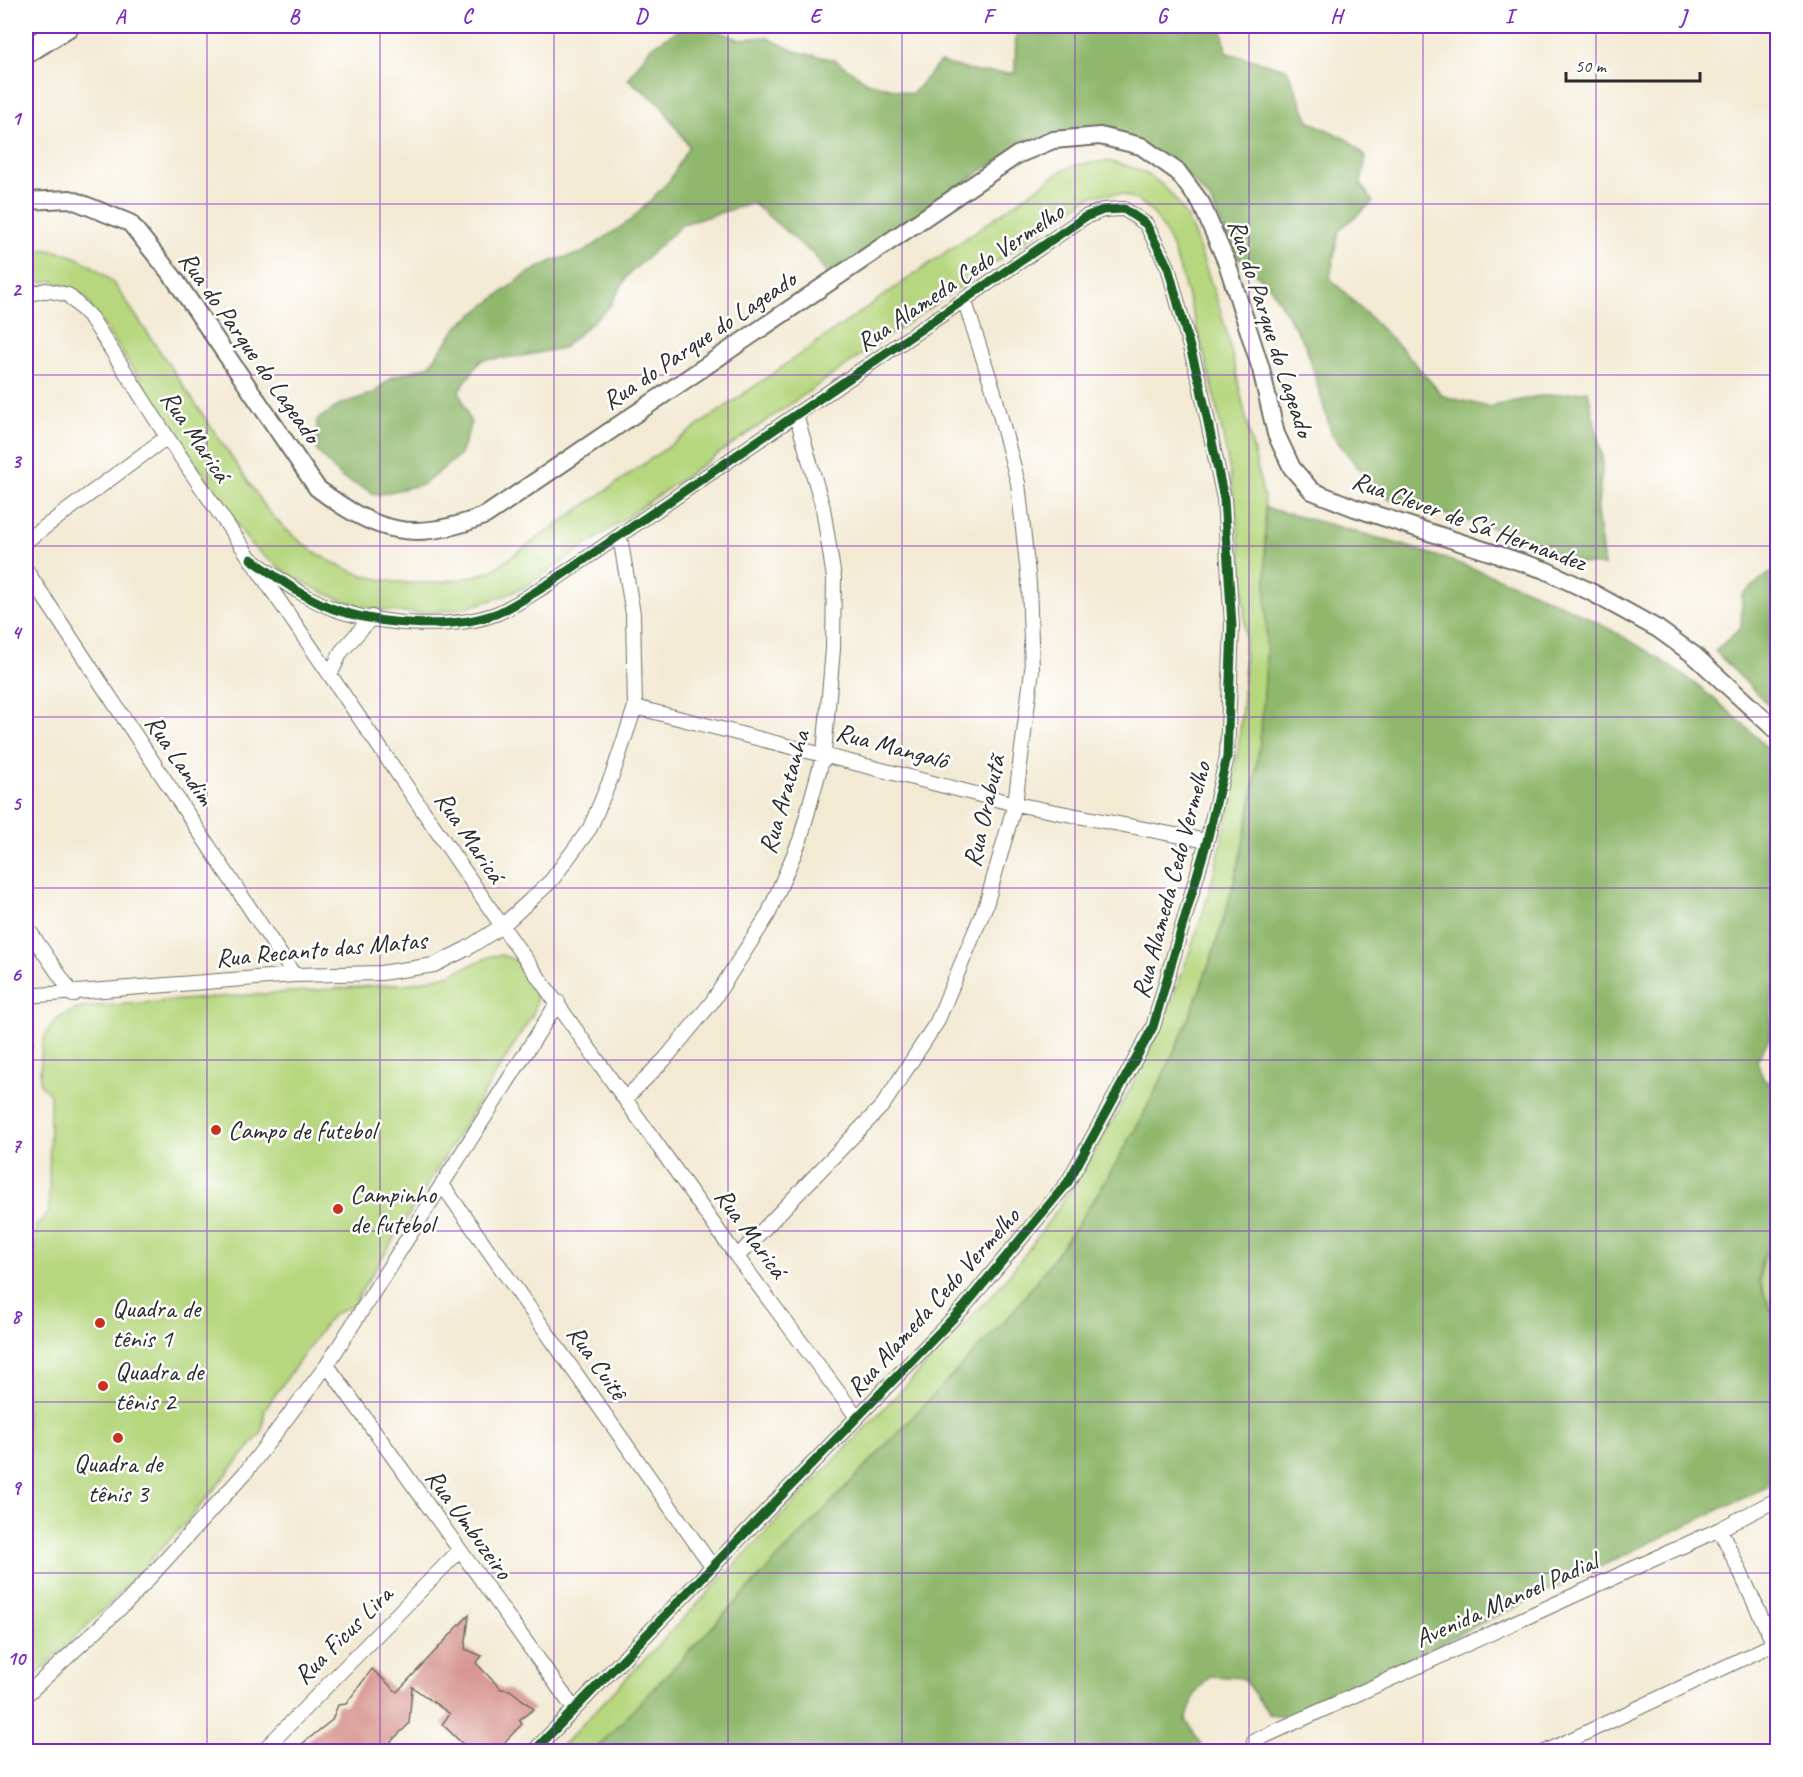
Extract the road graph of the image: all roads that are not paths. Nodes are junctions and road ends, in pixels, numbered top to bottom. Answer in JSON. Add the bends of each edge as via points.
{"nodes":[{"id":1,"x":60,"y":31,"type":"edge"},
{"id":2,"x":26,"y":52,"type":"edge"},
{"id":3,"x":26,"y":59,"type":"edge"},
{"id":4,"x":26,"y":201,"type":"edge"},
{"id":5,"x":26,"y":295,"type":"edge"},
{"id":6,"x":964,"y":299,"type":"junction"},
{"id":7,"x":796,"y":414,"type":"junction"},
{"id":8,"x":167,"y":437,"type":"junction"},
{"id":9,"x":1312,"y":491,"type":"joint"},
{"id":10,"x":620,"y":537,"type":"junction"},
{"id":11,"x":26,"y":541,"type":"edge"},
{"id":12,"x":251,"y":559,"type":"junction"},
{"id":13,"x":26,"y":570,"type":"edge"},
{"id":14,"x":372,"y":617,"type":"junction"},
{"id":15,"x":330,"y":675,"type":"junction"},
{"id":16,"x":635,"y":706,"type":"junction"},
{"id":17,"x":1778,"y":732,"type":"edge"},
{"id":18,"x":824,"y":753,"type":"junction"},
{"id":19,"x":1015,"y":804,"type":"junction"},
{"id":20,"x":1207,"y":841,"type":"junction"},
{"id":21,"x":26,"y":926,"type":"edge"},
{"id":22,"x":502,"y":926,"type":"junction"},
{"id":23,"x":294,"y":975,"type":"junction"},
{"id":24,"x":73,"y":995,"type":"junction"},
{"id":25,"x":26,"y":996,"type":"edge"},
{"id":26,"x":558,"y":1002,"type":"junction"},
{"id":27,"x":26,"y":1044,"type":"edge"},
{"id":28,"x":625,"y":1099,"type":"junction"},
{"id":29,"x":443,"y":1186,"type":"junction"},
{"id":30,"x":737,"y":1257,"type":"junction"},
{"id":31,"x":327,"y":1365,"type":"junction"},
{"id":32,"x":857,"y":1417,"type":"junction"},
{"id":33,"x":1778,"y":1499,"type":"edge"},
{"id":34,"x":1720,"y":1529,"type":"junction"},
{"id":35,"x":459,"y":1551,"type":"junction"},
{"id":36,"x":712,"y":1566,"type":"junction"},
{"id":37,"x":1776,"y":1646,"type":"edge"},
{"id":38,"x":26,"y":1695,"type":"edge"},
{"id":39,"x":574,"y":1709,"type":"junction"},
{"id":40,"x":1256,"y":1746,"type":"edge"},
{"id":41,"x":262,"y":1752,"type":"edge"},
{"id":42,"x":533,"y":1752,"type":"edge"},
{"id":43,"x":1545,"y":1752,"type":"edge"}],
"edges":[{"from":1,"to":2,"type":"highway"},
{"from":1,"to":3,"type":"highway"},
{"from":4,"to":9,"type":"street","name":"Rua do Parque do Lageado","via":[[70,199],[130,223],[174,278],[317,488],[372,524],[400,531],[436,530],[486,515],[1017,155],[1053,140],[1100,136],[1141,146],[1178,172],[1201,203],[1227,263],[1276,434],[1292,468]]},
{"from":5,"to":8,"type":"street","name":"Rua Maricá","via":[[46,290],[68,296],[91,318]]},
{"from":6,"to":7,"type":"street","name":"Rua Alameda Cedo Vermelho"},
{"from":6,"to":19,"type":"street","name":"Rua Orabutã","via":[[1018,483],[1029,583],[1032,669]]},
{"from":6,"to":20,"type":"street","name":"Rua Alameda Cedo Vermelho","via":[[1085,217],[1103,210],[1124,209],[1146,224],[1168,267],[1200,384],[1224,499],[1232,626],[1227,757]]},
{"from":7,"to":10,"type":"street","name":"Rua Alameda Cedo Vermelho"},
{"from":7,"to":18,"type":"street","name":"Rua Aratanha","via":[[823,508],[834,578],[833,649]]},
{"from":8,"to":11,"type":"street"},
{"from":8,"to":12,"type":"street","name":"Rua Maricá"},
{"from":9,"to":17,"type":"street","name":"Rua Clever de Sá Hernandez","via":[[1545,570],[1591,592],[1658,629],[1694,655]]},
{"from":10,"to":14,"type":"street","name":"Rua Alameda Cedo Vermelho","via":[[550,584],[497,613],[451,624]]},
{"from":10,"to":16,"type":"street","name":"Rua Recanto das Matas","via":[[633,614]]},
{"from":12,"to":14,"type":"street","name":"Rua Alameda Cedo Vermelho","via":[[290,587],[342,612]]},
{"from":12,"to":15,"type":"street","name":"Rua Maricá"},
{"from":13,"to":23,"type":"street","name":"Rua Landim"},
{"from":14,"to":15,"type":"street","via":[[341,652]]},
{"from":15,"to":22,"type":"street","name":"Rua Maricá"},
{"from":16,"to":18,"type":"street","name":"Rua Mangalô"},
{"from":16,"to":22,"type":"street","name":"Rua Recanto das Matas","via":[[590,828],[551,881]]},
{"from":18,"to":19,"type":"street","name":"Rua Mangalô"},
{"from":18,"to":28,"type":"street","name":"Rua Aratanha","via":[[800,840],[768,915],[712,1002],[665,1059]]},
{"from":19,"to":20,"type":"street","name":"Rua Mangalô"},
{"from":19,"to":30,"type":"street","name":"Rua Orabutã","via":[[986,905],[937,1022],[883,1105]]},
{"from":20,"to":32,"type":"street","name":"Rua Alameda Cedo Vermelho","via":[[1153,1028],[1068,1182],[963,1307]]},
{"from":21,"to":24,"type":"street"},
{"from":22,"to":23,"type":"street","name":"Rua Recanto das Matas","via":[[434,965],[381,973]]},
{"from":22,"to":26,"type":"street","name":"Rua Maricá"},
{"from":23,"to":24,"type":"street","name":"Rua Recanto das Matas"},
{"from":24,"to":25,"type":"street","name":"Rua Recanto das Matas"},
{"from":25,"to":27,"type":"street"},
{"from":26,"to":28,"type":"street","name":"Rua Maricá"},
{"from":26,"to":29,"type":"street"},
{"from":28,"to":30,"type":"street","name":"Rua Maricá"},
{"from":29,"to":31,"type":"street"},
{"from":29,"to":36,"type":"street","name":"Rua Cuitê"},
{"from":30,"to":32,"type":"street","name":"Rua Maricá"},
{"from":31,"to":35,"type":"street","name":"Rua Umbuzeiro"},
{"from":31,"to":38,"type":"street","via":[[246,1473],[128,1601]]},
{"from":32,"to":36,"type":"street","name":"Rua Alameda Cedo Vermelho"},
{"from":33,"to":34,"type":"street","name":"Avenida Manoel Padial"},
{"from":34,"to":37,"type":"street"},
{"from":34,"to":40,"type":"street","name":"Avenida Manoel Padial"},
{"from":35,"to":39,"type":"street","name":"Rua Umbuzeiro"},
{"from":35,"to":41,"type":"street","name":"Rua Ficus Lira"},
{"from":36,"to":39,"type":"street","name":"Rua Alameda Cedo Vermelho"},
{"from":37,"to":43,"type":"street"},
{"from":39,"to":42,"type":"street","name":"Rua Alameda Cedo Vermelho"}]}
